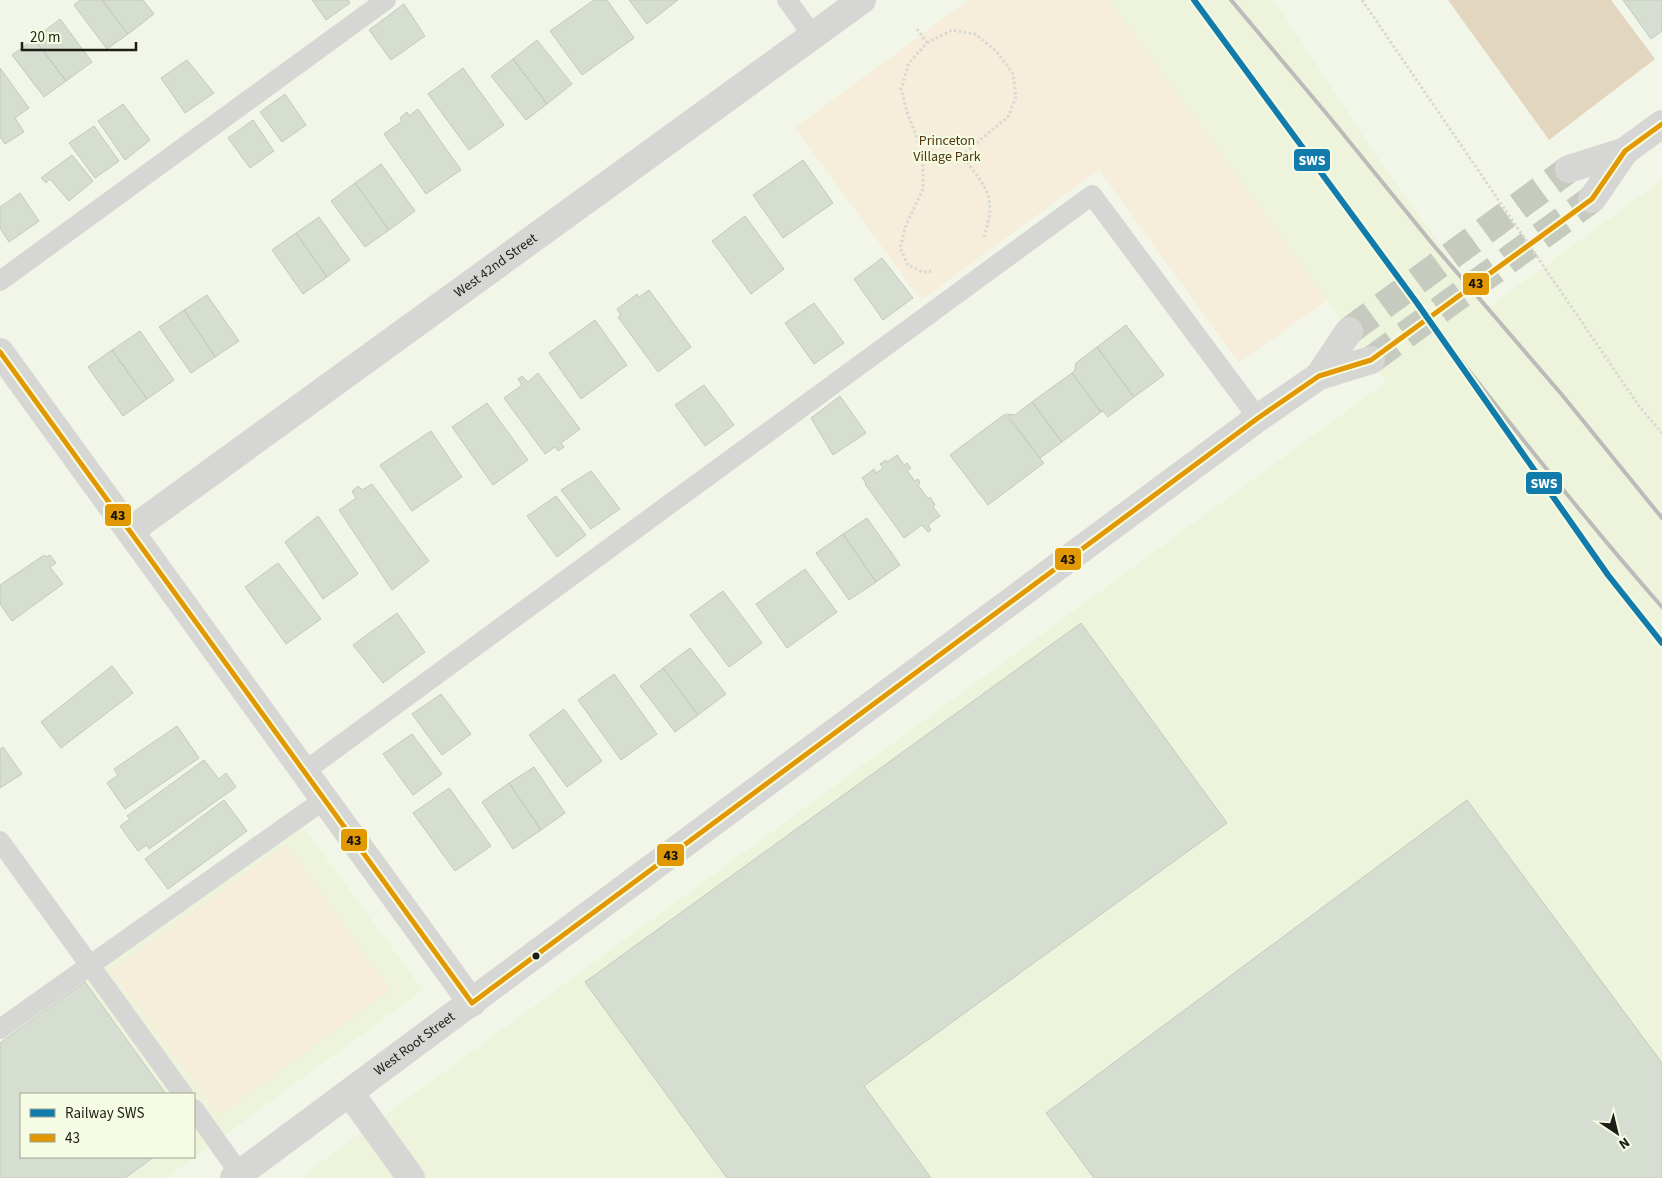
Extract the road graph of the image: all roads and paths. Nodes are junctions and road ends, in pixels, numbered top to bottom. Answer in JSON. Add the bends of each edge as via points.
{"nodes":[{"id":1,"x":386,"y":0,"type":"edge"},
{"id":2,"x":786,"y":0,"type":"edge"},
{"id":3,"x":862,"y":0,"type":"edge"},
{"id":4,"x":1362,"y":0,"type":"edge"},
{"id":5,"x":916,"y":29,"type":"dead end"},
{"id":6,"x":813,"y":36,"type":"junction"},
{"id":7,"x":928,"y":43,"type":"junction"},
{"id":8,"x":1662,"y":124,"type":"edge"},
{"id":9,"x":1625,"y":152,"type":"junction"},
{"id":10,"x":1570,"y":169,"type":"tunnel mouth"},
{"id":11,"x":1592,"y":199,"type":"tunnel mouth"},
{"id":12,"x":980,"y":242,"type":"dead end"},
{"id":13,"x":939,"y":271,"type":"dead end"},
{"id":14,"x":0,"y":282,"type":"edge"},
{"id":15,"x":1349,"y":331,"type":"tunnel mouth"},
{"id":16,"x":0,"y":352,"type":"edge"},
{"id":17,"x":1371,"y":360,"type":"tunnel mouth"},
{"id":18,"x":1319,"y":376,"type":"junction"},
{"id":19,"x":1258,"y":418,"type":"junction"},
{"id":20,"x":1662,"y":433,"type":"edge"},
{"id":21,"x":130,"y":531,"type":"junction"},
{"id":22,"x":305,"y":771,"type":"junction"},
{"id":23,"x":325,"y":799,"type":"junction"},
{"id":24,"x":0,"y":841,"type":"edge"},
{"id":25,"x":90,"y":966,"type":"junction"},
{"id":26,"x":472,"y":1003,"type":"junction"},
{"id":27,"x":0,"y":1029,"type":"edge"},
{"id":28,"x":182,"y":1093,"type":"edge"},
{"id":29,"x":350,"y":1093,"type":"junction"},
{"id":30,"x":195,"y":1111,"type":"edge"},
{"id":31,"x":237,"y":1176,"type":"edge"},
{"id":32,"x":411,"y":1178,"type":"edge"}],
"edges":[{"from":1,"to":14,"type":"lane"},
{"from":2,"to":6,"type":"lane"},
{"from":3,"to":6,"type":"street","name":"West 42nd Street"},
{"from":4,"to":20,"type":"path","via":[[1628,390]]},
{"from":5,"to":7,"type":"path"},
{"from":6,"to":21,"type":"street","name":"West 42nd Street"},
{"from":7,"to":12,"type":"path","via":[[952,30],[975,34],[996,51],[1013,74],[1016,98],[1008,117],[962,155],[986,187],[991,206]]},
{"from":7,"to":13,"type":"path","via":[[909,63],[901,89],[923,153],[923,189],[906,225],[900,248],[908,265],[922,272]]},
{"from":8,"to":9,"type":"street"},
{"from":9,"to":10,"type":"street"},
{"from":9,"to":11,"type":"street"},
{"from":15,"to":18,"type":"street","name":"West Root Street"},
{"from":16,"to":21,"type":"street"},
{"from":17,"to":18,"type":"street","name":"West Root Street"},
{"from":18,"to":19,"type":"street","name":"West Root Street"},
{"from":19,"to":22,"type":"lane","via":[[1092,195]]},
{"from":19,"to":26,"type":"street","name":"West Root Street"},
{"from":21,"to":22,"type":"street"},
{"from":22,"to":23,"type":"street"},
{"from":23,"to":25,"type":"lane"},
{"from":23,"to":26,"type":"street"},
{"from":24,"to":25,"type":"lane"},
{"from":25,"to":27,"type":"lane"},
{"from":25,"to":28,"type":"lane"},
{"from":26,"to":29,"type":"street","name":"West Root Street"},
{"from":29,"to":31,"type":"street","name":"West Root Street"},
{"from":29,"to":32,"type":"street"},
{"from":30,"to":31,"type":"lane"}]}
